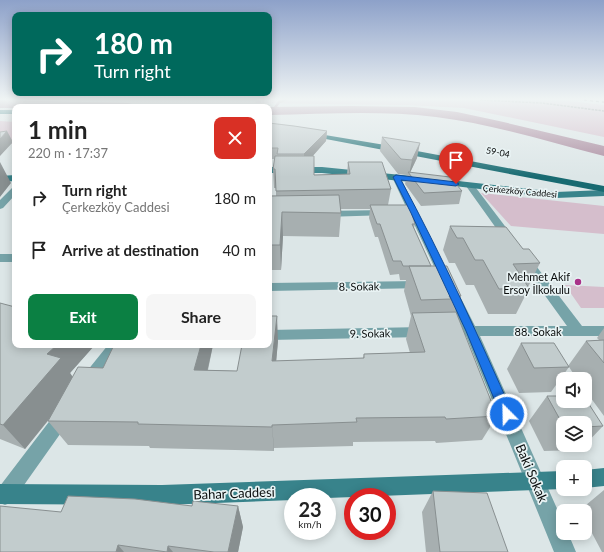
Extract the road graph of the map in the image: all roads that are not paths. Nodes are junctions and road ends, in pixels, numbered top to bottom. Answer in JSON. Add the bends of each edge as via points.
{"nodes":[{"id":1,"x":272,"y":170,"type":"edge"},
{"id":2,"x":396,"y":177,"type":"junction"},
{"id":3,"x":12,"y":178,"type":"edge"},
{"id":4,"x":0,"y":179,"type":"edge"},
{"id":5,"x":604,"y":182,"type":"edge"},
{"id":6,"x":470,"y":186,"type":"junction"},
{"id":7,"x":604,"y":189,"type":"edge"},
{"id":8,"x":12,"y":193,"type":"edge"},
{"id":9,"x":604,"y":193,"type":"edge"},
{"id":10,"x":0,"y":206,"type":"edge"},
{"id":11,"x":415,"y":213,"type":"junction"},
{"id":12,"x":315,"y":214,"type":"edge"},
{"id":13,"x":0,"y":258,"type":"edge"},
{"id":14,"x":12,"y":258,"type":"edge"},
{"id":15,"x":449,"y":285,"type":"junction"},
{"id":16,"x":272,"y":287,"type":"edge"},
{"id":17,"x":471,"y":331,"type":"junction"},
{"id":18,"x":578,"y":331,"type":"junction"},
{"id":19,"x":604,"y":331,"type":"edge"},
{"id":20,"x":272,"y":335,"type":"edge"},
{"id":21,"x":114,"y":348,"type":"edge"},
{"id":22,"x":604,"y":477,"type":"edge"},
{"id":23,"x":592,"y":478,"type":"edge"},
{"id":24,"x":556,"y":481,"type":"edge"},
{"id":25,"x":536,"y":483,"type":"junction"},
{"id":26,"x":2,"y":495,"type":"edge"},
{"id":27,"x":565,"y":552,"type":"edge"}],
"edges":[{"from":1,"to":2,"type":"main road","name":"Çerkezköy Caddesi","via":[[322,170]]},
{"from":2,"to":6,"type":"main road","name":"Çerkezköy Caddesi"},
{"from":2,"to":11,"type":"street","name":"Baki Sokak"},
{"from":3,"to":4,"type":"main road"},
{"from":5,"to":7,"type":"main road","name":"59-04","number":"59-04","via":[[389,142],[304,130]]},
{"from":6,"to":9,"type":"main road","name":"Çerkezköy Caddesi","via":[[556,195]]},
{"from":6,"to":18,"type":"street"},
{"from":8,"to":10,"type":"street"},
{"from":11,"to":12,"type":"street"},
{"from":11,"to":15,"type":"street","name":"Baki Sokak"},
{"from":13,"to":14,"type":"street"},
{"from":15,"to":16,"type":"street","name":"8. Sokak"},
{"from":15,"to":17,"type":"street","name":"Baki Sokak"},
{"from":17,"to":18,"type":"street","name":"88. Sokak"},
{"from":17,"to":20,"type":"street","name":"9. Sokak"},
{"from":17,"to":25,"type":"street","name":"Baki Sokak"},
{"from":18,"to":19,"type":"street","name":"88. Sokak"},
{"from":21,"to":26,"type":"street"},
{"from":22,"to":23,"type":"main road"},
{"from":24,"to":25,"type":"main road","name":"Bahar Caddesi"},
{"from":25,"to":26,"type":"main road","name":"Bahar Caddesi","via":[[162,495]]},
{"from":25,"to":27,"type":"street","name":"Baki Sokak"}]}
